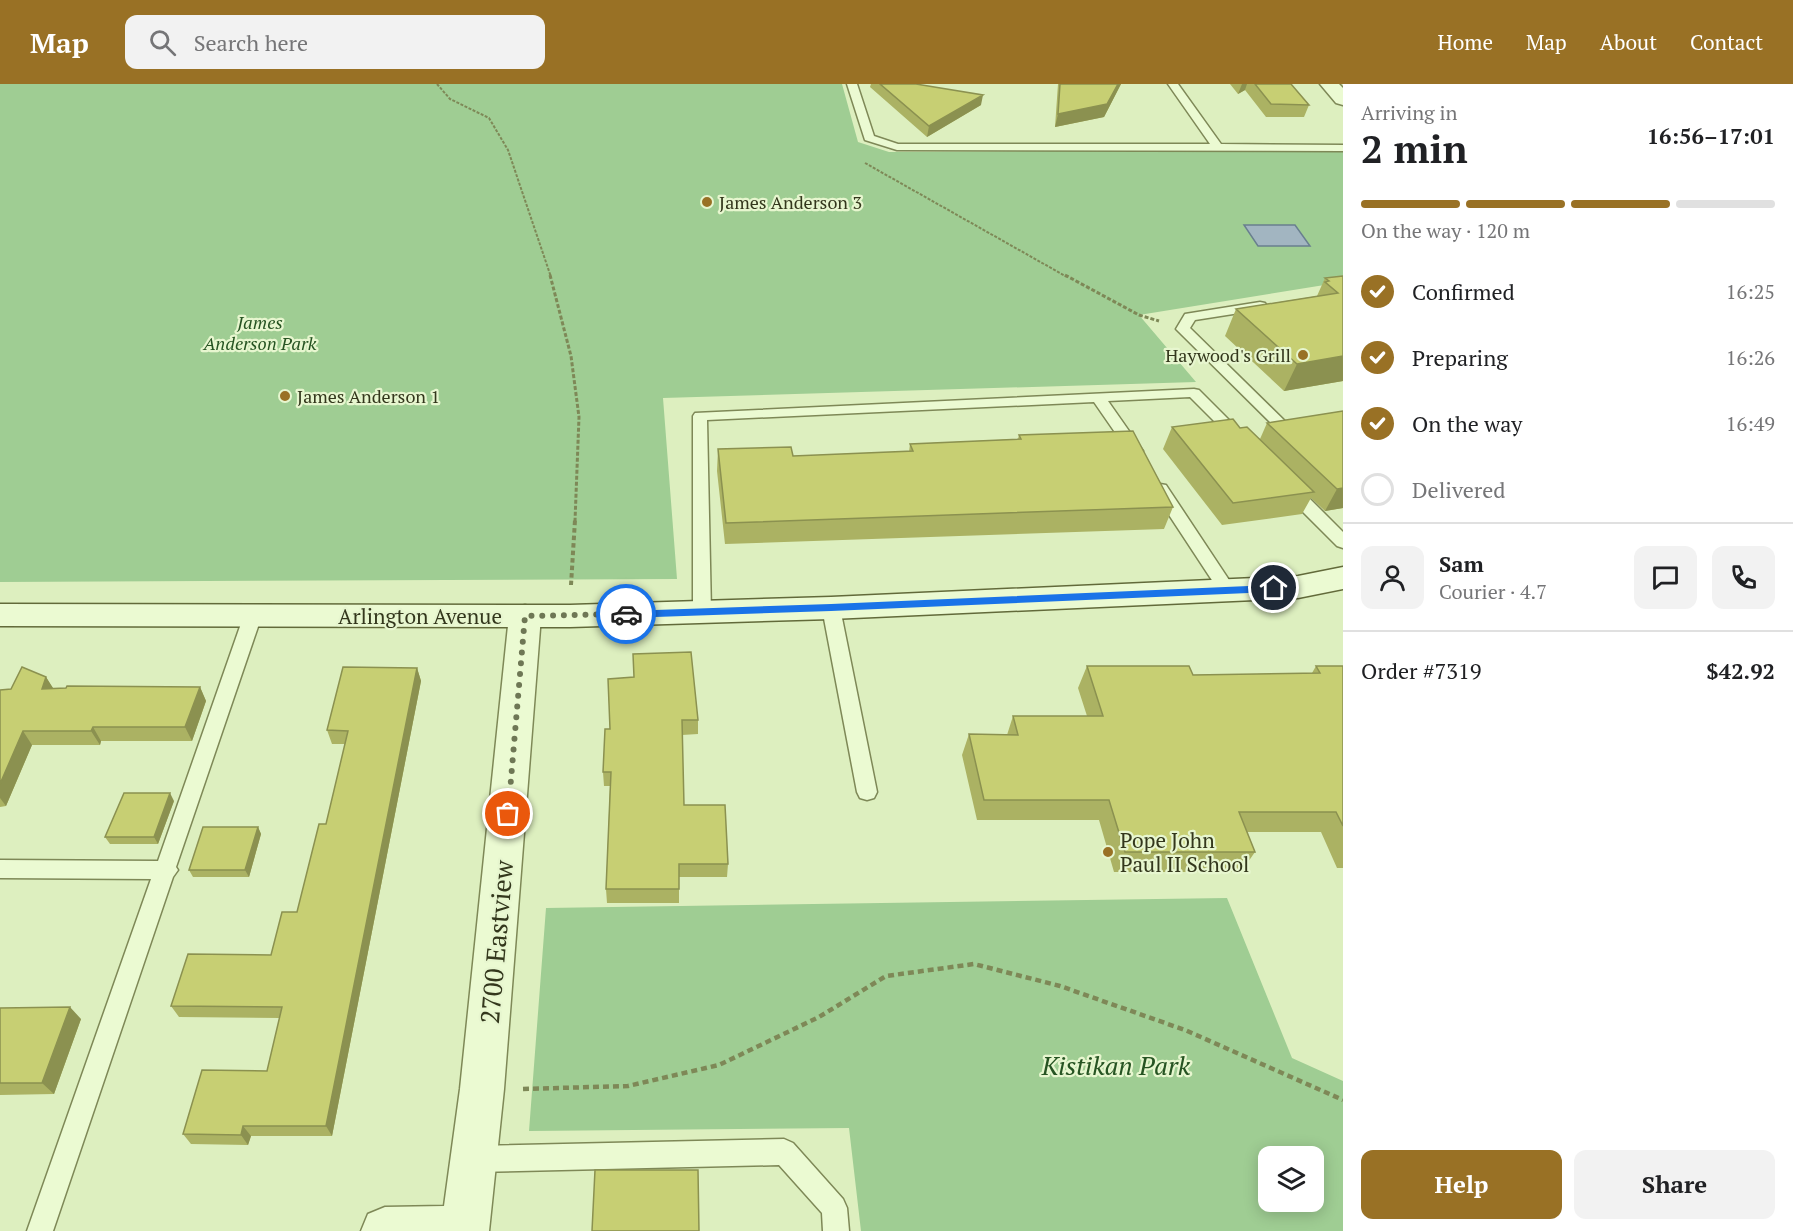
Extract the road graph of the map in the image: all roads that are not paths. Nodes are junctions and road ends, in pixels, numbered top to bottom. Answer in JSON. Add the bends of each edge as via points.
{"nodes":[{"id":1,"x":852,"y":84,"type":"edge"},
{"id":2,"x":1173,"y":84,"type":"edge"},
{"id":3,"x":1329,"y":84,"type":"edge"},
{"id":4,"x":1343,"y":99,"type":"edge"},
{"id":5,"x":1218,"y":148,"type":"junction"},
{"id":6,"x":1343,"y":148,"type":"edge"},
{"id":7,"x":1271,"y":304,"type":"edge"},
{"id":8,"x":1098,"y":397,"type":"junction"},
{"id":9,"x":1280,"y":479,"type":"edge"},
{"id":10,"x":1343,"y":542,"type":"edge"},
{"id":11,"x":1343,"y":578,"type":"edge"},
{"id":12,"x":1227,"y":590,"type":"junction"},
{"id":13,"x":831,"y":608,"type":"junction"},
{"id":14,"x":702,"y":612,"type":"junction"},
{"id":15,"x":0,"y":615,"type":"edge"},
{"id":16,"x":253,"y":615,"type":"junction"},
{"id":17,"x":525,"y":616,"type":"junction"},
{"id":18,"x":867,"y":792,"type":"dead end"},
{"id":19,"x":0,"y":869,"type":"edge"},
{"id":20,"x":166,"y":870,"type":"junction"},
{"id":21,"x":474,"y":1159,"type":"junction"},
{"id":22,"x":39,"y":1231,"type":"edge"},
{"id":23,"x":385,"y":1231,"type":"edge"},
{"id":24,"x":465,"y":1231,"type":"edge"},
{"id":25,"x":836,"y":1231,"type":"edge"}],
"edges":[{"from":1,"to":5,"type":"lane","via":[[869,138],[897,147]]},
{"from":2,"to":5,"type":"lane"},
{"from":3,"to":4,"type":"street"},
{"from":5,"to":6,"type":"lane"},
{"from":7,"to":8,"type":"lane","via":[[1190,316],[1184,329],[1292,429],[1251,439],[1194,393]]},
{"from":8,"to":12,"type":"lane"},
{"from":8,"to":14,"type":"lane","via":[[700,416]]},
{"from":9,"to":10,"type":"lane"},
{"from":11,"to":12,"type":"street","name":"Arlington Avenue","via":[[1298,587]]},
{"from":12,"to":13,"type":"street","name":"Arlington Avenue"},
{"from":13,"to":14,"type":"street","name":"Arlington Avenue"},
{"from":13,"to":18,"type":"lane"},
{"from":14,"to":17,"type":"street","name":"Arlington Avenue"},
{"from":15,"to":16,"type":"street","name":"Arlington Avenue"},
{"from":16,"to":17,"type":"street","name":"Arlington Avenue"},
{"from":16,"to":20,"type":"lane"},
{"from":17,"to":21,"type":"street","name":"2700 Eastview"},
{"from":19,"to":20,"type":"lane"},
{"from":20,"to":22,"type":"lane"},
{"from":21,"to":24,"type":"street","name":"2700 Eastview"},
{"from":21,"to":25,"type":"lane","via":[[784,1152],[834,1208]]},
{"from":23,"to":24,"type":"street"}]}
